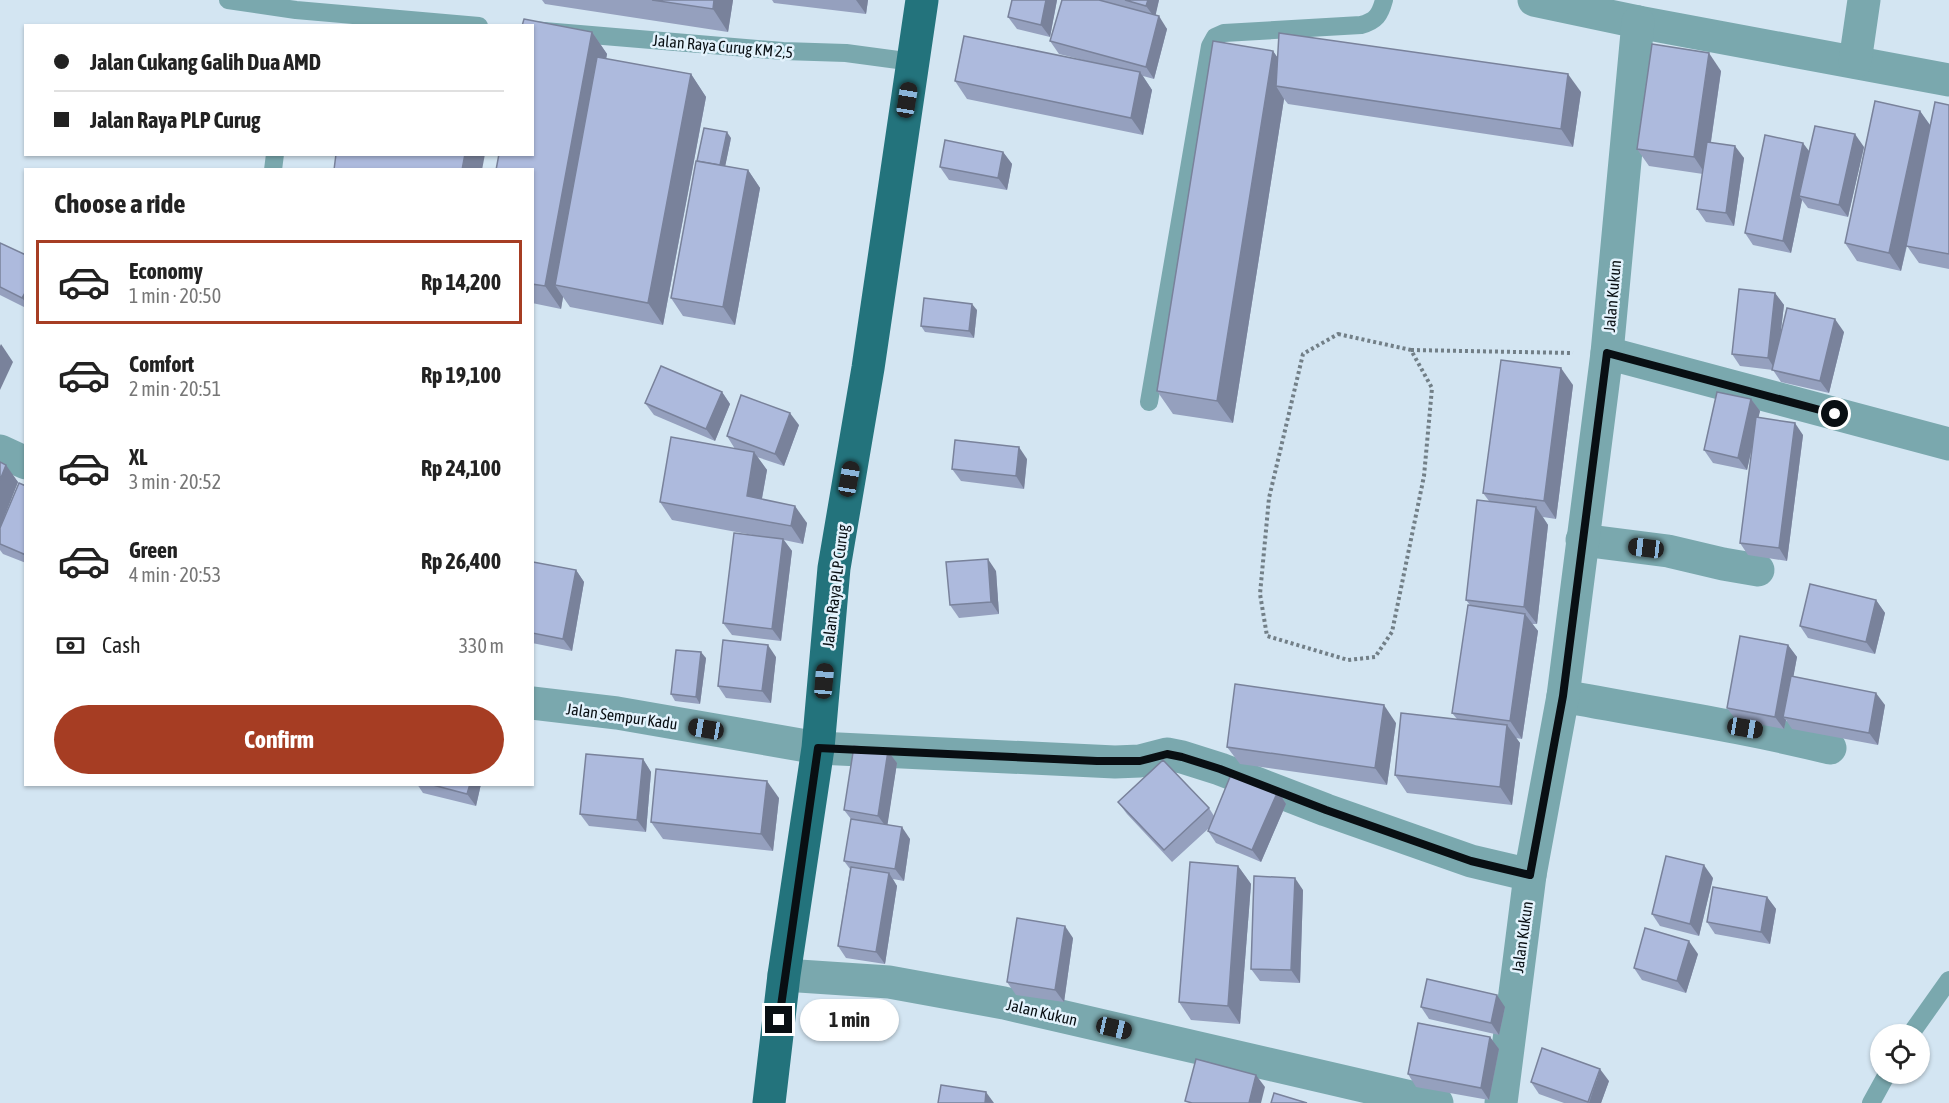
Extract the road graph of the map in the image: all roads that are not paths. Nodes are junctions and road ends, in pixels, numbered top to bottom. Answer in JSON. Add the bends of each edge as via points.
{"nodes":[{"id":1,"x":228,"y":0,"type":"edge"},
{"id":2,"x":922,"y":0,"type":"edge"},
{"id":3,"x":1384,"y":0,"type":"edge"},
{"id":4,"x":1534,"y":0,"type":"edge"},
{"id":5,"x":1864,"y":0,"type":"edge"},
{"id":6,"x":295,"y":18,"type":"edge"},
{"id":7,"x":1638,"y":22,"type":"junction"},
{"id":8,"x":433,"y":24,"type":"edge"},
{"id":9,"x":534,"y":30,"type":"edge"},
{"id":10,"x":913,"y":62,"type":"junction"},
{"id":11,"x":1855,"y":62,"type":"junction"},
{"id":12,"x":1949,"y":80,"type":"edge"},
{"id":13,"x":1607,"y":353,"type":"junction"},
{"id":14,"x":1149,"y":402,"type":"dead end"},
{"id":15,"x":1949,"y":444,"type":"edge"},
{"id":16,"x":0,"y":451,"type":"edge"},
{"id":17,"x":24,"y":462,"type":"edge"},
{"id":18,"x":1582,"y":540,"type":"junction"},
{"id":19,"x":1758,"y":570,"type":"dead end"},
{"id":20,"x":1563,"y":696,"type":"junction"},
{"id":21,"x":534,"y":704,"type":"edge"},
{"id":22,"x":818,"y":748,"type":"junction"},
{"id":23,"x":1830,"y":748,"type":"dead end"},
{"id":24,"x":1530,"y":875,"type":"junction"},
{"id":25,"x":784,"y":975,"type":"junction"},
{"id":26,"x":1949,"y":980,"type":"edge"},
{"id":27,"x":1918,"y":1024,"type":"edge"},
{"id":28,"x":1881,"y":1084,"type":"edge"},
{"id":29,"x":769,"y":1103,"type":"edge"},
{"id":30,"x":1437,"y":1103,"type":"edge"},
{"id":31,"x":1501,"y":1103,"type":"edge"},
{"id":32,"x":1871,"y":1103,"type":"edge"}],
"edges":[{"from":1,"to":6,"type":"lane"},
{"from":2,"to":10,"type":"main road","name":"Jalan Raya PLP Curug"},
{"from":3,"to":14,"type":"lane","via":[[1373,22],[1361,25],[1224,33],[1215,37],[1208,57]]},
{"from":4,"to":7,"type":"street"},
{"from":5,"to":11,"type":"street"},
{"from":6,"to":8,"type":"lane"},
{"from":7,"to":11,"type":"street"},
{"from":7,"to":13,"type":"street","name":"Jalan Kukun"},
{"from":9,"to":10,"type":"lane","name":"Jalan Raya Curug KM 2,5","via":[[846,53]]},
{"from":10,"to":22,"type":"main road","name":"Jalan Raya PLP Curug","via":[[834,568]]},
{"from":11,"to":12,"type":"street"},
{"from":13,"to":15,"type":"street"},
{"from":13,"to":18,"type":"street","name":"Jalan Kukun"},
{"from":16,"to":17,"type":"street"},
{"from":18,"to":19,"type":"street","via":[[1668,551]]},
{"from":18,"to":20,"type":"street","name":"Jalan Kukun"},
{"from":20,"to":23,"type":"street","via":[[1766,732]]},
{"from":20,"to":24,"type":"street","name":"Jalan Kukun"},
{"from":21,"to":22,"type":"street","name":"Jalan Sempur Kadu","via":[[617,713]]},
{"from":22,"to":24,"type":"street","name":"Jalan Sempur Kadu","via":[[1097,761],[1140,761],[1167,754],[1220,769],[1471,861]]},
{"from":22,"to":25,"type":"main road","name":"Jalan Raya PLP Curug"},
{"from":24,"to":31,"type":"street","name":"Jalan Kukun"},
{"from":25,"to":29,"type":"main road","name":"Jalan Raya PLP Curug"},
{"from":25,"to":30,"type":"street","name":"Jalan Kukun","via":[[889,982],[1004,1003]]},
{"from":26,"to":27,"type":"lane"},
{"from":28,"to":32,"type":"lane"}]}
